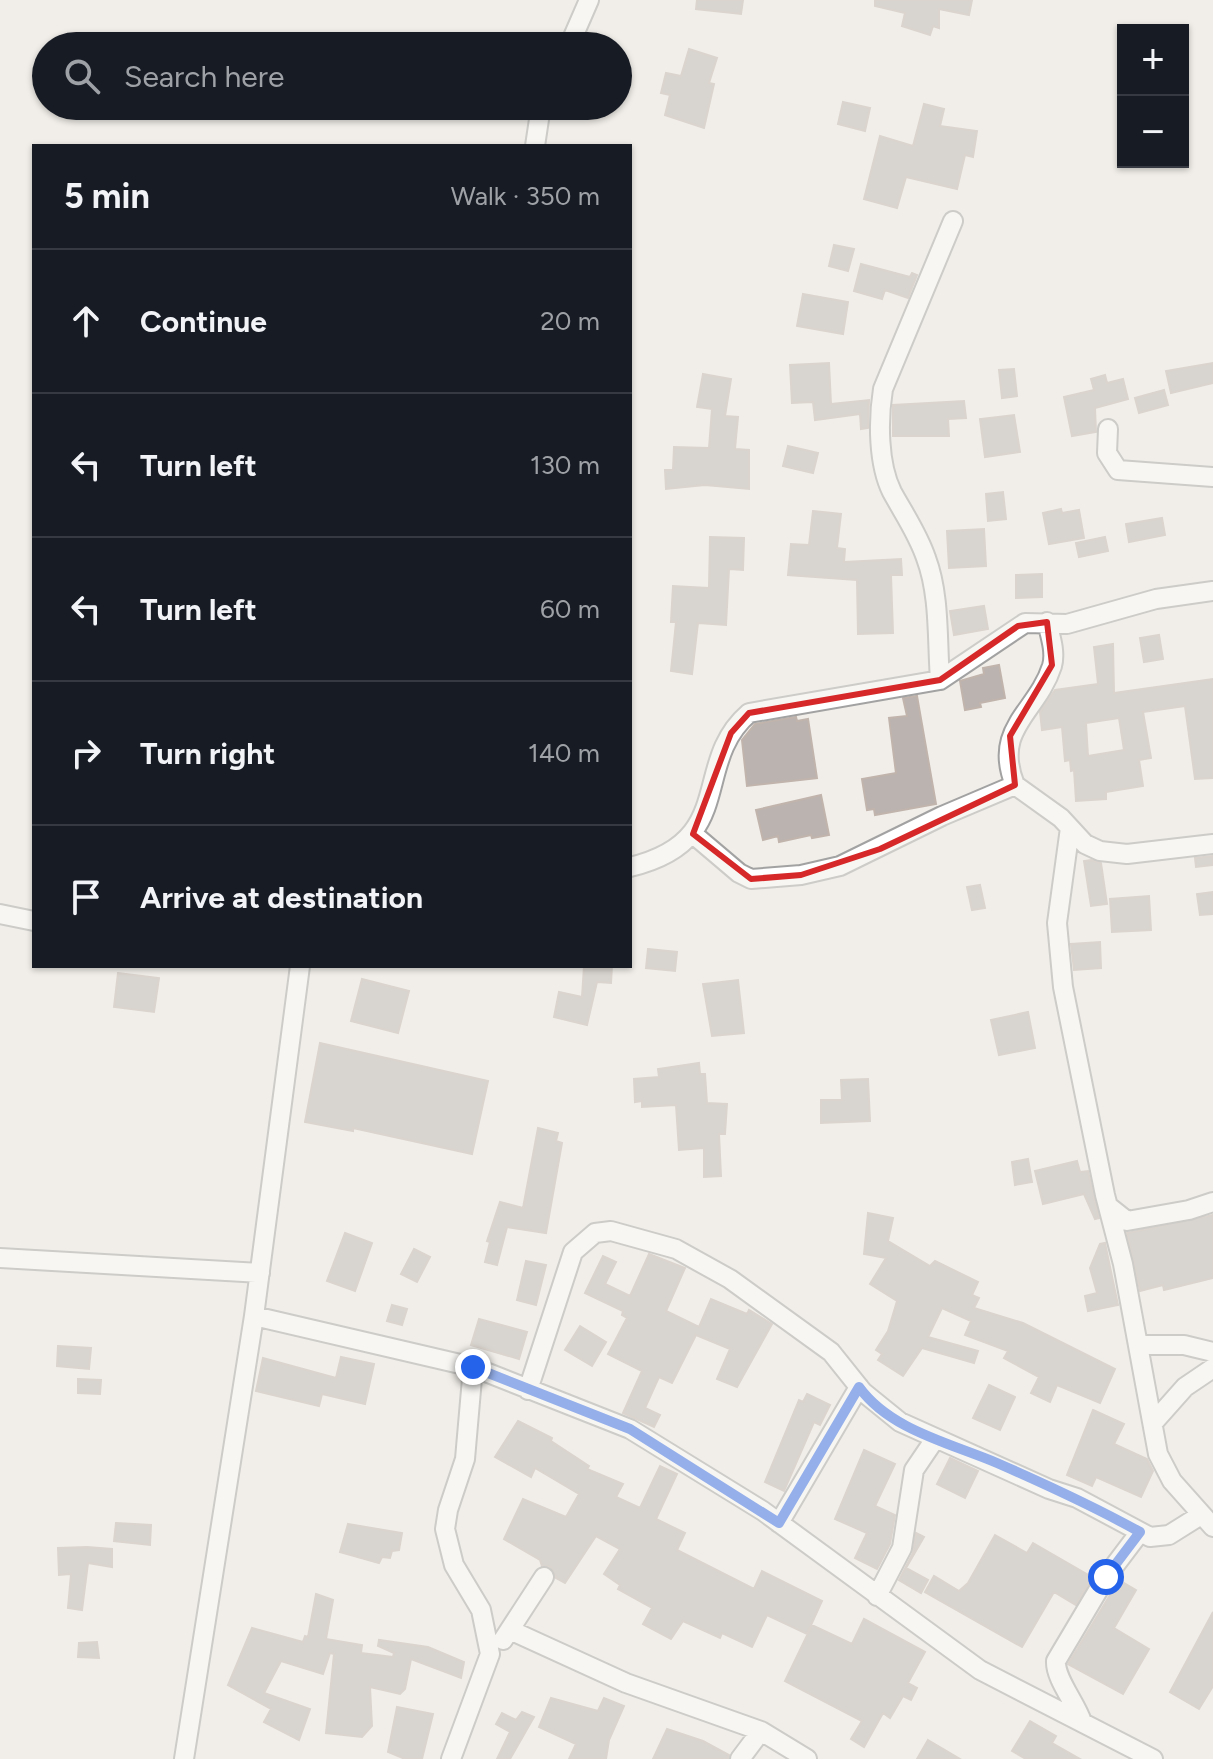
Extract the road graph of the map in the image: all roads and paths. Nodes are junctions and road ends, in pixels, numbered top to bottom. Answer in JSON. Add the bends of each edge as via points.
{"nodes":[{"id":1,"x":589,"y":0,"type":"edge"},
{"id":2,"x":575,"y":32,"type":"edge"},
{"id":3,"x":539,"y":120,"type":"edge"},
{"id":4,"x":535,"y":144,"type":"edge"},
{"id":5,"x":953,"y":221,"type":"dead end"},
{"id":6,"x":1108,"y":429,"type":"dead end"},
{"id":7,"x":1213,"y":477,"type":"edge"},
{"id":8,"x":1213,"y":591,"type":"edge"},
{"id":9,"x":1047,"y":622,"type":"junction"},
{"id":10,"x":940,"y":680,"type":"junction"},
{"id":11,"x":1015,"y":785,"type":"junction"},
{"id":12,"x":1070,"y":828,"type":"junction"},
{"id":13,"x":693,"y":834,"type":"junction"},
{"id":14,"x":1213,"y":844,"type":"edge"},
{"id":15,"x":632,"y":866,"type":"edge"},
{"id":16,"x":0,"y":914,"type":"edge"},
{"id":17,"x":32,"y":921,"type":"edge"},
{"id":18,"x":300,"y":968,"type":"edge"},
{"id":19,"x":1213,"y":1202,"type":"edge"},
{"id":20,"x":1108,"y":1206,"type":"junction"},
{"id":21,"x":0,"y":1258,"type":"edge"},
{"id":22,"x":260,"y":1273,"type":"junction"},
{"id":23,"x":254,"y":1316,"type":"junction"},
{"id":24,"x":1140,"y":1345,"type":"junction"},
{"id":25,"x":1213,"y":1352,"type":"edge"},
{"id":26,"x":473,"y":1367,"type":"junction"},
{"id":27,"x":1213,"y":1368,"type":"edge"},
{"id":28,"x":859,"y":1387,"type":"junction"},
{"id":29,"x":528,"y":1390,"type":"junction"},
{"id":30,"x":1153,"y":1423,"type":"junction"},
{"id":31,"x":935,"y":1439,"type":"junction"},
{"id":32,"x":1207,"y":1521,"type":"edge"},
{"id":33,"x":779,"y":1523,"type":"junction"},
{"id":34,"x":1140,"y":1532,"type":"junction"},
{"id":35,"x":544,"y":1577,"type":"dead end"},
{"id":36,"x":877,"y":1596,"type":"junction"},
{"id":37,"x":510,"y":1630,"type":"junction"},
{"id":38,"x":489,"y":1662,"type":"junction"},
{"id":39,"x":1082,"y":1722,"type":"junction"},
{"id":40,"x":761,"y":1731,"type":"junction"},
{"id":41,"x":184,"y":1759,"type":"edge"},
{"id":42,"x":451,"y":1759,"type":"edge"},
{"id":43,"x":740,"y":1759,"type":"edge"},
{"id":44,"x":807,"y":1759,"type":"edge"},
{"id":45,"x":1153,"y":1759,"type":"edge"}],
"edges":[{"from":1,"to":2,"type":"street"},
{"from":3,"to":4,"type":"street"},
{"from":5,"to":10,"type":"street","via":[[883,389],[880,409],[885,472],[933,581]]},
{"from":6,"to":7,"type":"street","via":[[1107,453],[1118,470]]},
{"from":8,"to":9,"type":"street","via":[[1156,599],[1089,620]]},
{"from":9,"to":10,"type":"street","via":[[1018,626]]},
{"from":9,"to":11,"type":"street","via":[[1052,665],[1008,744]]},
{"from":10,"to":13,"type":"street","via":[[749,713],[731,733]]},
{"from":11,"to":12,"type":"street"},
{"from":11,"to":13,"type":"street","via":[[840,866],[801,875],[751,879]]},
{"from":12,"to":14,"type":"street","via":[[1100,851],[1127,854]]},
{"from":12,"to":20,"type":"street","via":[[1061,874],[1059,950]]},
{"from":13,"to":15,"type":"street","via":[[662,856]]},
{"from":16,"to":17,"type":"street"},
{"from":18,"to":22,"type":"street"},
{"from":19,"to":20,"type":"street","via":[[1127,1221]]},
{"from":20,"to":24,"type":"street"},
{"from":21,"to":22,"type":"street"},
{"from":22,"to":23,"type":"street"},
{"from":23,"to":26,"type":"street"},
{"from":23,"to":41,"type":"street"},
{"from":24,"to":25,"type":"street","via":[[1184,1345]]},
{"from":24,"to":30,"type":"street"},
{"from":26,"to":29,"type":"street"},
{"from":26,"to":38,"type":"street","via":[[465,1459],[445,1529],[454,1565],[481,1610]]},
{"from":27,"to":30,"type":"street","via":[[1185,1387]]},
{"from":28,"to":29,"type":"street","via":[[831,1352],[730,1279],[676,1249],[611,1231],[595,1233],[573,1252]]},
{"from":28,"to":31,"type":"street","via":[[900,1422]]},
{"from":28,"to":33,"type":"street"},
{"from":29,"to":33,"type":"street","via":[[630,1429]]},
{"from":30,"to":32,"type":"street","via":[[1158,1454],[1172,1481]]},
{"from":31,"to":34,"type":"street","via":[[1077,1498]]},
{"from":31,"to":36,"type":"street","via":[[914,1470],[902,1548]]},
{"from":32,"to":34,"type":"street","via":[[1159,1538]]},
{"from":33,"to":36,"type":"street"},
{"from":34,"to":39,"type":"street","via":[[1056,1661],[1056,1674],[1075,1700]]},
{"from":35,"to":37,"type":"street"},
{"from":36,"to":39,"type":"street","via":[[980,1670]]},
{"from":37,"to":38,"type":"street"},
{"from":37,"to":40,"type":"street","via":[[626,1683]]},
{"from":38,"to":42,"type":"street"},
{"from":39,"to":45,"type":"street"},
{"from":40,"to":43,"type":"street"},
{"from":40,"to":44,"type":"street"}]}
